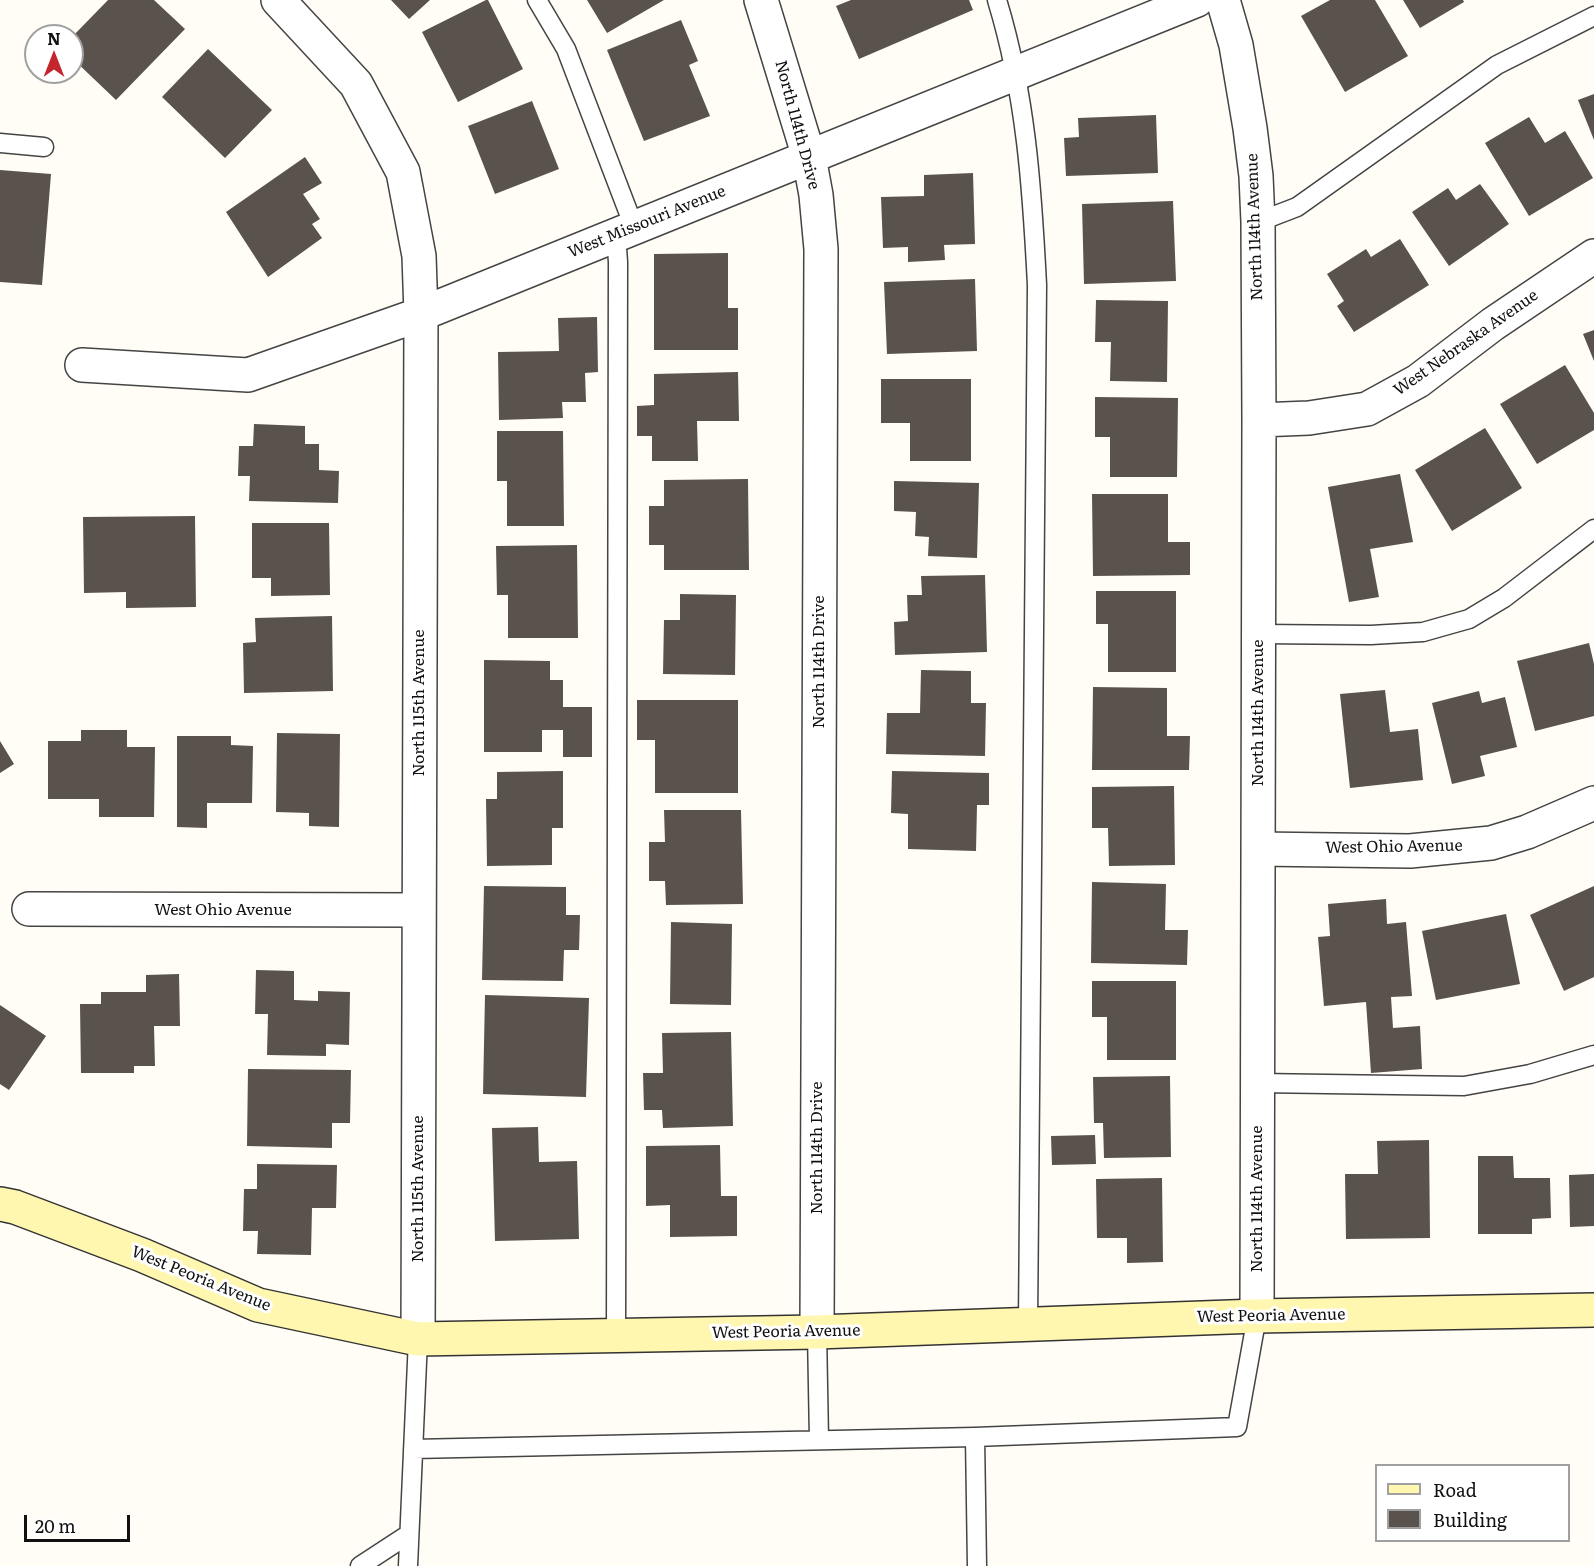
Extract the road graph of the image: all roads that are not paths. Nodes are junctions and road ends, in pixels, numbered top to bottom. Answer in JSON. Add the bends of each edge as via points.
{"nodes":[{"id":1,"x":278,"y":0,"type":"edge"},
{"id":2,"x":537,"y":0,"type":"edge"},
{"id":3,"x":760,"y":0,"type":"edge"},
{"id":4,"x":998,"y":0,"type":"edge"},
{"id":5,"x":1197,"y":0,"type":"edge"},
{"id":6,"x":1224,"y":0,"type":"edge"},
{"id":7,"x":1594,"y":16,"type":"edge"},
{"id":8,"x":1015,"y":73,"type":"junction"},
{"id":9,"x":0,"y":143,"type":"edge"},
{"id":10,"x":44,"y":147,"type":"dead end"},
{"id":11,"x":809,"y":157,"type":"junction"},
{"id":12,"x":1258,"y":222,"type":"junction"},
{"id":13,"x":625,"y":231,"type":"junction"},
{"id":14,"x":1594,"y":256,"type":"edge"},
{"id":15,"x":421,"y":314,"type":"junction"},
{"id":16,"x":82,"y":365,"type":"dead end"},
{"id":17,"x":1259,"y":420,"type":"junction"},
{"id":18,"x":1594,"y":529,"type":"edge"},
{"id":19,"x":1259,"y":634,"type":"junction"},
{"id":20,"x":1594,"y":803,"type":"edge"},
{"id":21,"x":1258,"y":849,"type":"junction"},
{"id":22,"x":28,"y":909,"type":"dead end"},
{"id":23,"x":418,"y":910,"type":"junction"},
{"id":24,"x":1594,"y":1055,"type":"edge"},
{"id":25,"x":1258,"y":1083,"type":"junction"},
{"id":26,"x":0,"y":1204,"type":"edge"},
{"id":27,"x":1594,"y":1310,"type":"edge"},
{"id":28,"x":1257,"y":1316,"type":"junction"},
{"id":29,"x":1028,"y":1323,"type":"junction"},
{"id":30,"x":817,"y":1332,"type":"junction"},
{"id":31,"x":616,"y":1335,"type":"junction"},
{"id":32,"x":418,"y":1339,"type":"junction"},
{"id":33,"x":975,"y":1437,"type":"junction"},
{"id":34,"x":819,"y":1440,"type":"junction"},
{"id":35,"x":413,"y":1449,"type":"junction"},
{"id":36,"x":410,"y":1534,"type":"junction"},
{"id":37,"x":360,"y":1566,"type":"edge"},
{"id":38,"x":408,"y":1566,"type":"edge"},
{"id":39,"x":977,"y":1566,"type":"edge"}],
"edges":[{"from":1,"to":15,"type":"street","name":"North 115th Avenue","via":[[356,84],[403,172],[419,256]]},
{"from":2,"to":13,"type":"lane","via":[[566,49]]},
{"from":3,"to":11,"type":"street","name":"North 114th Drive"},
{"from":4,"to":8,"type":"lane"},
{"from":5,"to":8,"type":"street","name":"West Missouri Avenue"},
{"from":6,"to":12,"type":"street","name":"North 114th Avenue","via":[[1250,128]]},
{"from":7,"to":12,"type":"lane","via":[[1497,65],[1297,207]]},
{"from":8,"to":11,"type":"street","name":"West Missouri Avenue"},
{"from":8,"to":29,"type":"lane","via":[[1028,141],[1037,285]]},
{"from":9,"to":10,"type":"lane"},
{"from":11,"to":13,"type":"street","name":"West Missouri Avenue"},
{"from":11,"to":30,"type":"street","name":"North 114th Drive","via":[[820,249]]},
{"from":12,"to":17,"type":"street","name":"North 114th Avenue"},
{"from":13,"to":15,"type":"street","name":"West Missouri Avenue"},
{"from":13,"to":31,"type":"lane","via":[[618,262]]},
{"from":14,"to":17,"type":"street","name":"West Nebraska Avenue","via":[[1493,324],[1418,381],[1367,409],[1309,418]]},
{"from":15,"to":16,"type":"street","name":"West Missouri Avenue","via":[[248,375]]},
{"from":15,"to":23,"type":"street","name":"North 115th Avenue"},
{"from":17,"to":19,"type":"street","name":"North 114th Avenue"},
{"from":18,"to":19,"type":"lane","via":[[1504,598],[1469,619],[1413,633]]},
{"from":19,"to":21,"type":"street","name":"North 114th Avenue"},
{"from":20,"to":21,"type":"street","name":"West Ohio Avenue","via":[[1491,843],[1410,850]]},
{"from":21,"to":25,"type":"street","name":"North 114th Avenue"},
{"from":22,"to":23,"type":"street","name":"West Ohio Avenue"},
{"from":23,"to":32,"type":"street","name":"North 115th Avenue"},
{"from":24,"to":25,"type":"lane","via":[[1530,1074],[1464,1086]]},
{"from":25,"to":28,"type":"street","name":"North 114th Avenue"},
{"from":26,"to":32,"type":"street","name":"West Peoria Avenue","via":[[142,1256],[258,1305]]},
{"from":27,"to":28,"type":"street","name":"West Peoria Avenue"},
{"from":28,"to":29,"type":"street","name":"West Peoria Avenue"},
{"from":28,"to":33,"type":"lane","name":"North 114th Avenue","via":[[1238,1427]]},
{"from":29,"to":30,"type":"street","name":"West Peoria Avenue"},
{"from":30,"to":31,"type":"street","name":"West Peoria Avenue"},
{"from":30,"to":34,"type":"lane"},
{"from":31,"to":32,"type":"street","name":"West Peoria Avenue"},
{"from":32,"to":35,"type":"lane","name":"North 115th Avenue"},
{"from":33,"to":34,"type":"lane"},
{"from":33,"to":39,"type":"lane"},
{"from":34,"to":35,"type":"lane"},
{"from":35,"to":36,"type":"lane","name":"North 115th Avenue"},
{"from":36,"to":37,"type":"lane"},
{"from":36,"to":38,"type":"lane","name":"North 115th Avenue"}]}
